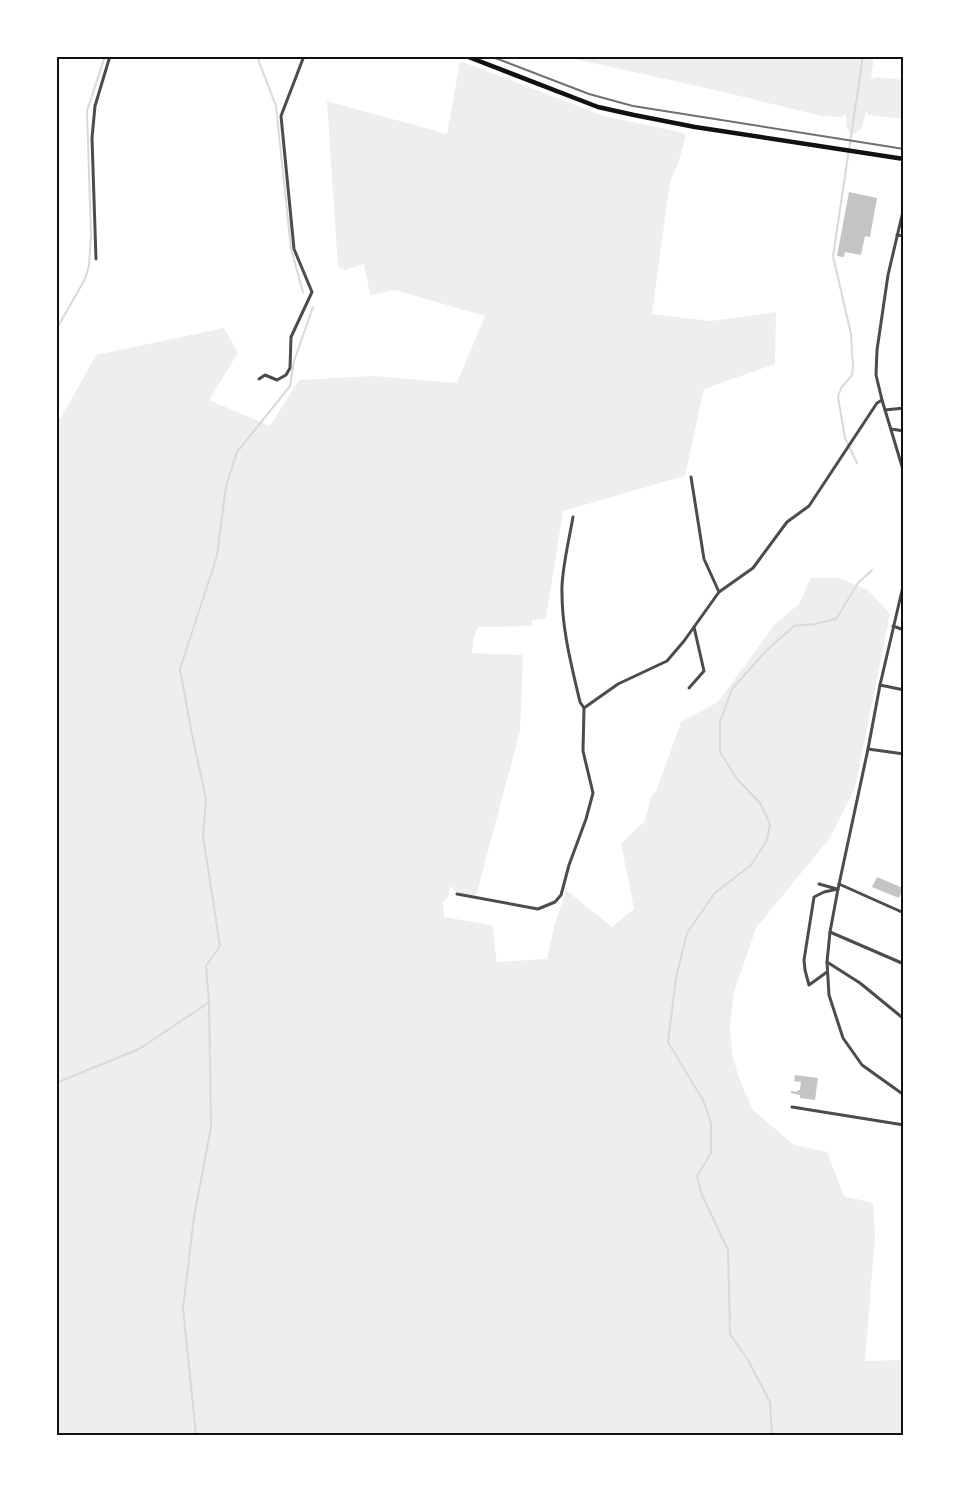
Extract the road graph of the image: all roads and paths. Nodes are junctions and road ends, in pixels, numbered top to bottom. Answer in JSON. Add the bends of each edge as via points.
{"nodes":[{"id":1,"x":110,"y":56,"type":"edge"},
{"id":2,"x":304,"y":56,"type":"edge"},
{"id":3,"x":466,"y":56,"type":"edge"},
{"id":4,"x":904,"y":158,"type":"edge"},
{"id":5,"x":904,"y":207,"type":"edge"},
{"id":6,"x":897,"y":235,"type":"junction"},
{"id":7,"x":904,"y":236,"type":"edge"},
{"id":8,"x":96,"y":259,"type":"dead end"},
{"id":9,"x":259,"y":379,"type":"dead end"},
{"id":10,"x":882,"y":400,"type":"junction"},
{"id":11,"x":904,"y":408,"type":"edge"},
{"id":12,"x":885,"y":410,"type":"junction"},
{"id":13,"x":891,"y":429,"type":"junction"},
{"id":14,"x":904,"y":431,"type":"edge"},
{"id":15,"x":904,"y":473,"type":"edge"},
{"id":16,"x":691,"y":476,"type":"dead end"},
{"id":17,"x":573,"y":517,"type":"dead end"},
{"id":18,"x":904,"y":582,"type":"edge"},
{"id":19,"x":719,"y":592,"type":"junction"},
{"id":20,"x":694,"y":626,"type":"junction"},
{"id":21,"x":894,"y":626,"type":"junction"},
{"id":22,"x":904,"y":630,"type":"edge"},
{"id":23,"x":880,"y":685,"type":"junction"},
{"id":24,"x":688,"y":688,"type":"dead end"},
{"id":25,"x":904,"y":690,"type":"edge"},
{"id":26,"x":584,"y":708,"type":"junction"},
{"id":27,"x":868,"y":749,"type":"junction"},
{"id":28,"x":904,"y":754,"type":"edge"},
{"id":29,"x":819,"y":884,"type":"dead end"},
{"id":30,"x":839,"y":884,"type":"junction"},
{"id":31,"x":838,"y":889,"type":"junction"},
{"id":32,"x":457,"y":894,"type":"dead end"},
{"id":33,"x":904,"y":913,"type":"edge"},
{"id":34,"x":830,"y":932,"type":"junction"},
{"id":35,"x":827,"y":962,"type":"junction"},
{"id":36,"x":904,"y":964,"type":"edge"},
{"id":37,"x":827,"y":972,"type":"junction"},
{"id":38,"x":904,"y":1019,"type":"edge"},
{"id":39,"x":904,"y":1095,"type":"edge"},
{"id":40,"x":792,"y":1107,"type":"dead end"},
{"id":41,"x":904,"y":1125,"type":"edge"}],
"edges":[{"from":1,"to":8,"type":"street","via":[[95,106],[92,138]]},
{"from":2,"to":9,"type":"street","via":[[281,116],[294,249],[312,292],[291,337],[288,372],[277,380],[265,375]]},
{"from":3,"to":4,"type":"main road","via":[[598,106],[625,113],[695,127]]},
{"from":5,"to":6,"type":"street"},
{"from":6,"to":7,"type":"street"},
{"from":6,"to":10,"type":"street","via":[[877,350],[876,375]]},
{"from":10,"to":12,"type":"street"},
{"from":10,"to":19,"type":"street","via":[[856,432],[809,506],[787,522],[753,568]]},
{"from":11,"to":12,"type":"street"},
{"from":12,"to":13,"type":"street"},
{"from":13,"to":14,"type":"street"},
{"from":13,"to":15,"type":"street"},
{"from":16,"to":19,"type":"street","via":[[704,559]]},
{"from":17,"to":26,"type":"street","via":[[562,585],[566,644]]},
{"from":18,"to":21,"type":"street"},
{"from":19,"to":20,"type":"street"},
{"from":20,"to":24,"type":"street","via":[[704,671]]},
{"from":20,"to":26,"type":"street","via":[[667,660],[618,684]]},
{"from":21,"to":22,"type":"street"},
{"from":21,"to":23,"type":"street"},
{"from":23,"to":25,"type":"street"},
{"from":23,"to":27,"type":"street"},
{"from":26,"to":32,"type":"street","via":[[583,752],[593,793],[561,895],[555,902],[538,909]]},
{"from":27,"to":28,"type":"street"},
{"from":27,"to":30,"type":"street"},
{"from":29,"to":31,"type":"street"},
{"from":30,"to":31,"type":"street"},
{"from":30,"to":33,"type":"street"},
{"from":31,"to":34,"type":"street"},
{"from":31,"to":37,"type":"street","via":[[814,897],[804,960],[809,985]]},
{"from":34,"to":35,"type":"street"},
{"from":34,"to":36,"type":"street"},
{"from":35,"to":37,"type":"street"},
{"from":35,"to":38,"type":"street","via":[[860,983]]},
{"from":37,"to":39,"type":"street","via":[[829,995],[843,1038],[862,1065]]},
{"from":40,"to":41,"type":"street"}]}
